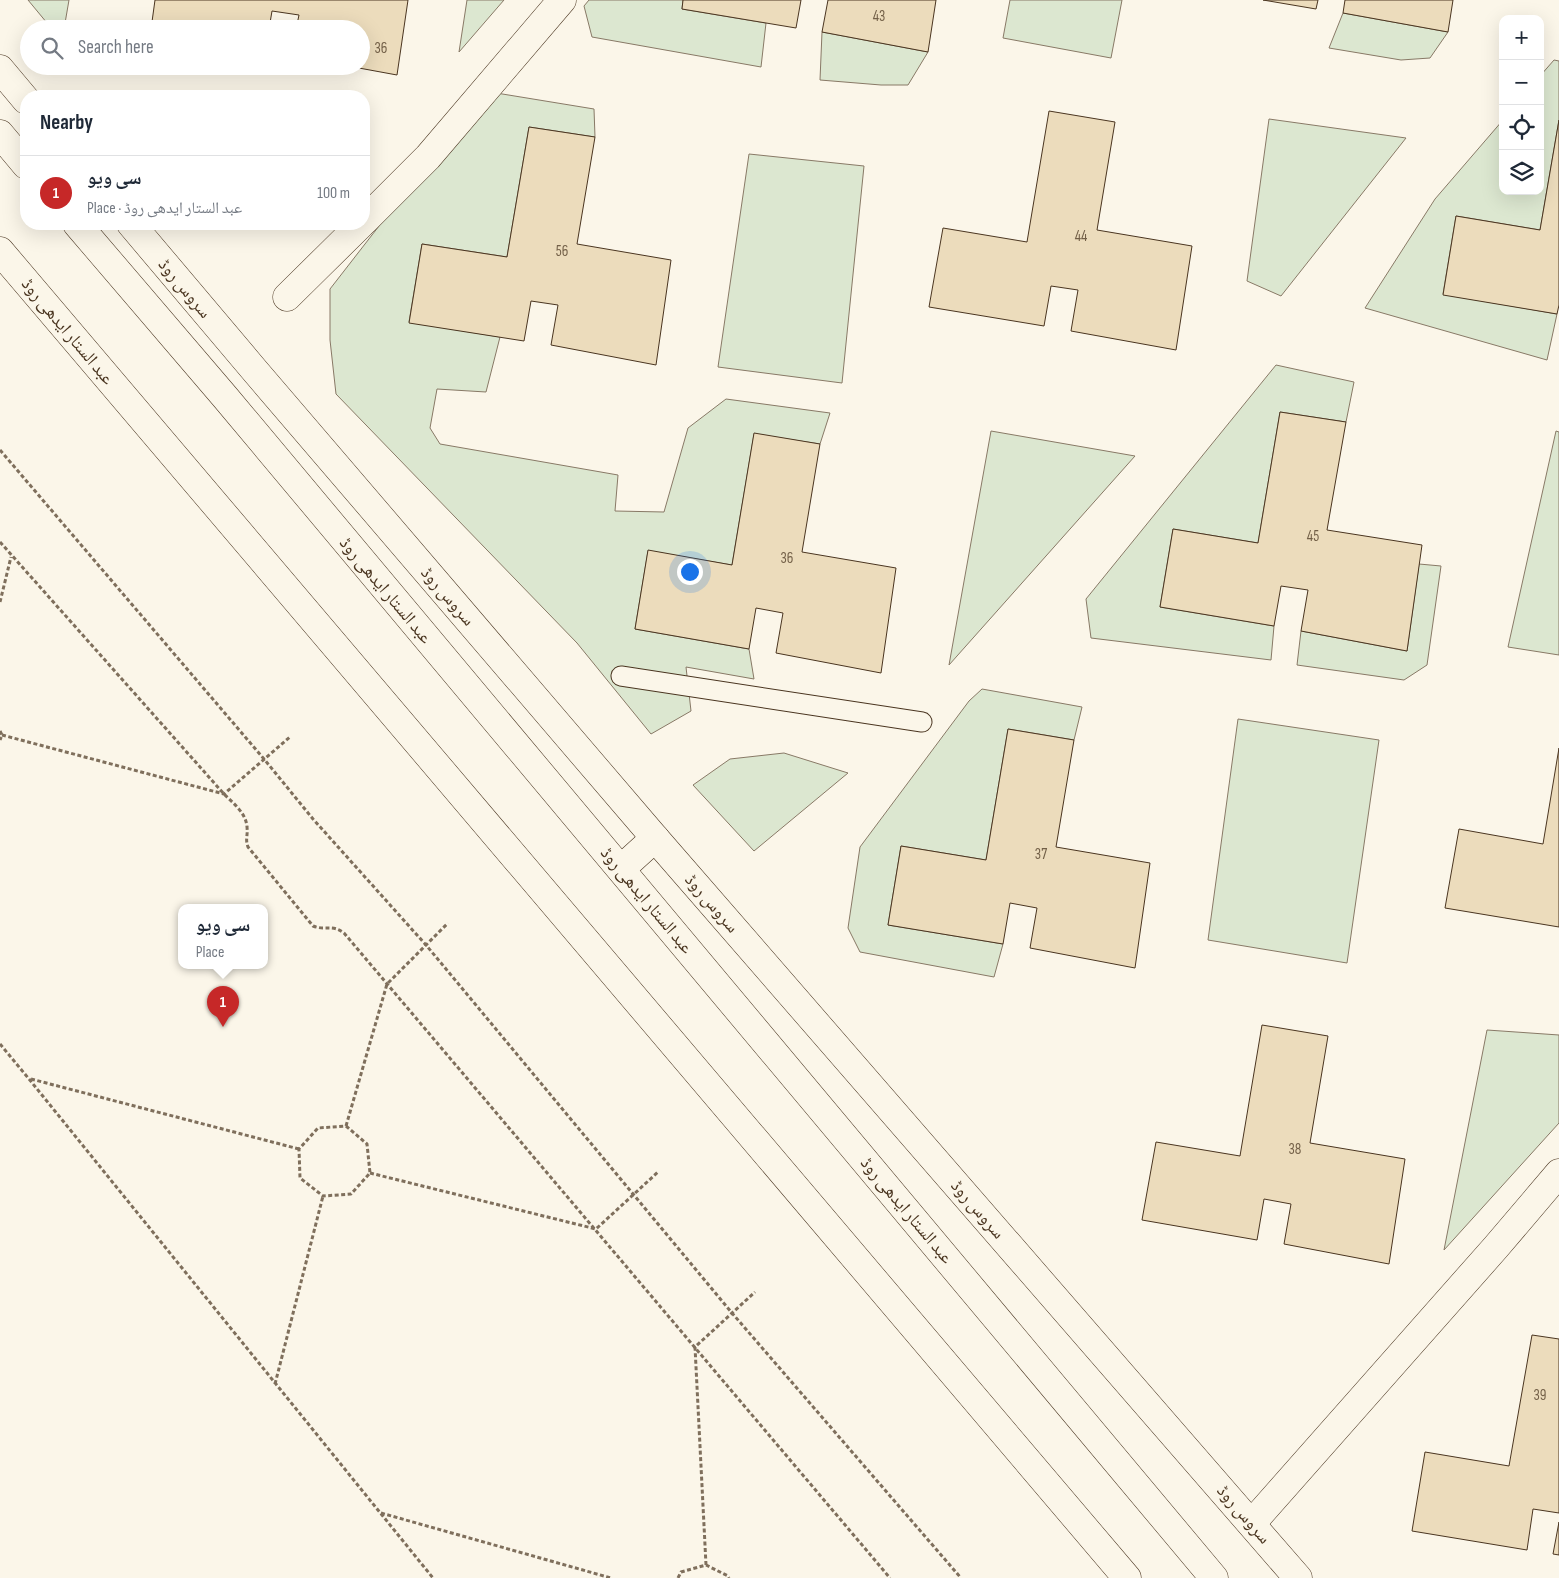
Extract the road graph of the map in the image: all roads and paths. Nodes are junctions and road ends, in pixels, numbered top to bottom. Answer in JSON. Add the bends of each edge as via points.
{"nodes":[{"id":1,"x":562,"y":0,"type":"edge"},
{"id":2,"x":0,"y":69,"type":"edge"},
{"id":3,"x":20,"y":93,"type":"edge"},
{"id":4,"x":0,"y":134,"type":"edge"},
{"id":5,"x":20,"y":158,"type":"edge"},
{"id":6,"x":370,"y":215,"type":"edge"},
{"id":7,"x":82,"y":230,"type":"edge"},
{"id":8,"x":136,"y":230,"type":"edge"},
{"id":9,"x":355,"y":230,"type":"edge"},
{"id":10,"x":0,"y":251,"type":"edge"},
{"id":11,"x":286,"y":297,"type":"dead end"},
{"id":12,"x":0,"y":450,"type":"edge"},
{"id":13,"x":0,"y":542,"type":"edge"},
{"id":14,"x":12,"y":556,"type":"junction"},
{"id":15,"x":0,"y":602,"type":"edge"},
{"id":16,"x":622,"y":676,"type":"dead end"},
{"id":17,"x":922,"y":722,"type":"dead end"},
{"id":18,"x":1,"y":733,"type":"edge"},
{"id":19,"x":291,"y":736,"type":"dead end"},
{"id":20,"x":0,"y":740,"type":"edge"},
{"id":21,"x":264,"y":759,"type":"junction"},
{"id":22,"x":224,"y":794,"type":"junction"},
{"id":23,"x":655,"y":838,"type":"junction"},
{"id":24,"x":621,"y":870,"type":"junction"},
{"id":25,"x":448,"y":923,"type":"dead end"},
{"id":26,"x":426,"y":945,"type":"junction"},
{"id":27,"x":387,"y":984,"type":"junction"},
{"id":28,"x":0,"y":1044,"type":"edge"},
{"id":29,"x":29,"y":1078,"type":"junction"},
{"id":30,"x":346,"y":1126,"type":"junction"},
{"id":31,"x":298,"y":1149,"type":"junction"},
{"id":32,"x":658,"y":1172,"type":"dead end"},
{"id":33,"x":370,"y":1173,"type":"junction"},
{"id":34,"x":1559,"y":1173,"type":"edge"},
{"id":35,"x":634,"y":1194,"type":"junction"},
{"id":36,"x":322,"y":1196,"type":"junction"},
{"id":37,"x":596,"y":1230,"type":"junction"},
{"id":38,"x":755,"y":1292,"type":"dead end"},
{"id":39,"x":732,"y":1312,"type":"junction"},
{"id":40,"x":695,"y":1347,"type":"junction"},
{"id":41,"x":275,"y":1384,"type":"junction"},
{"id":42,"x":380,"y":1513,"type":"junction"},
{"id":43,"x":1252,"y":1523,"type":"junction"},
{"id":44,"x":706,"y":1564,"type":"junction"},
{"id":45,"x":433,"y":1578,"type":"edge"},
{"id":46,"x":611,"y":1578,"type":"edge"},
{"id":47,"x":678,"y":1578,"type":"edge"},
{"id":48,"x":729,"y":1578,"type":"edge"},
{"id":49,"x":890,"y":1578,"type":"edge"},
{"id":50,"x":961,"y":1578,"type":"edge"},
{"id":51,"x":1127,"y":1578,"type":"edge"},
{"id":52,"x":1214,"y":1578,"type":"edge"},
{"id":53,"x":1298,"y":1578,"type":"edge"}],
"edges":[{"from":1,"to":6,"type":"main road","via":[[428,157]]},
{"from":2,"to":3,"type":"main road"},
{"from":4,"to":5,"type":"main road"},
{"from":7,"to":24,"type":"main road","name":"عبد الستار ایدھی روڈ"},
{"from":8,"to":23,"type":"main road","name":"سروس روڈ"},
{"from":9,"to":11,"type":"main road"},
{"from":10,"to":51,"type":"main road","name":"عبد الستار ایدھی روڈ"},
{"from":12,"to":21,"type":"path"},
{"from":13,"to":14,"type":"path"},
{"from":14,"to":15,"type":"path"},
{"from":14,"to":22,"type":"path"},
{"from":16,"to":17,"type":"lane"},
{"from":18,"to":20,"type":"path"},
{"from":18,"to":22,"type":"path"},
{"from":19,"to":21,"type":"path"},
{"from":21,"to":22,"type":"path"},
{"from":21,"to":26,"type":"path"},
{"from":22,"to":27,"type":"path","via":[[244,814],[248,847],[313,926],[338,928]]},
{"from":23,"to":24,"type":"main road"},
{"from":23,"to":43,"type":"main road","name":"سروس روڈ"},
{"from":24,"to":52,"type":"main road","name":"عبد الستار ایدھی روڈ"},
{"from":25,"to":26,"type":"path"},
{"from":26,"to":27,"type":"path"},
{"from":26,"to":35,"type":"path"},
{"from":27,"to":30,"type":"path"},
{"from":27,"to":37,"type":"path"},
{"from":28,"to":29,"type":"path"},
{"from":29,"to":31,"type":"path"},
{"from":29,"to":41,"type":"path"},
{"from":30,"to":31,"type":"path","via":[[318,1128]]},
{"from":30,"to":33,"type":"path","via":[[367,1144]]},
{"from":31,"to":36,"type":"path","via":[[300,1178]]},
{"from":32,"to":35,"type":"path"},
{"from":33,"to":36,"type":"path","via":[[351,1194]]},
{"from":33,"to":37,"type":"path"},
{"from":34,"to":43,"type":"main road"},
{"from":35,"to":37,"type":"path"},
{"from":35,"to":39,"type":"path"},
{"from":36,"to":41,"type":"path"},
{"from":37,"to":40,"type":"path"},
{"from":38,"to":39,"type":"path"},
{"from":39,"to":40,"type":"path"},
{"from":39,"to":50,"type":"path"},
{"from":40,"to":44,"type":"path"},
{"from":40,"to":49,"type":"path"},
{"from":41,"to":42,"type":"path"},
{"from":42,"to":45,"type":"path"},
{"from":42,"to":46,"type":"path"},
{"from":43,"to":53,"type":"main road","name":"سروس روڈ"},
{"from":44,"to":47,"type":"path","via":[[681,1572]]},
{"from":44,"to":48,"type":"path"}]}
